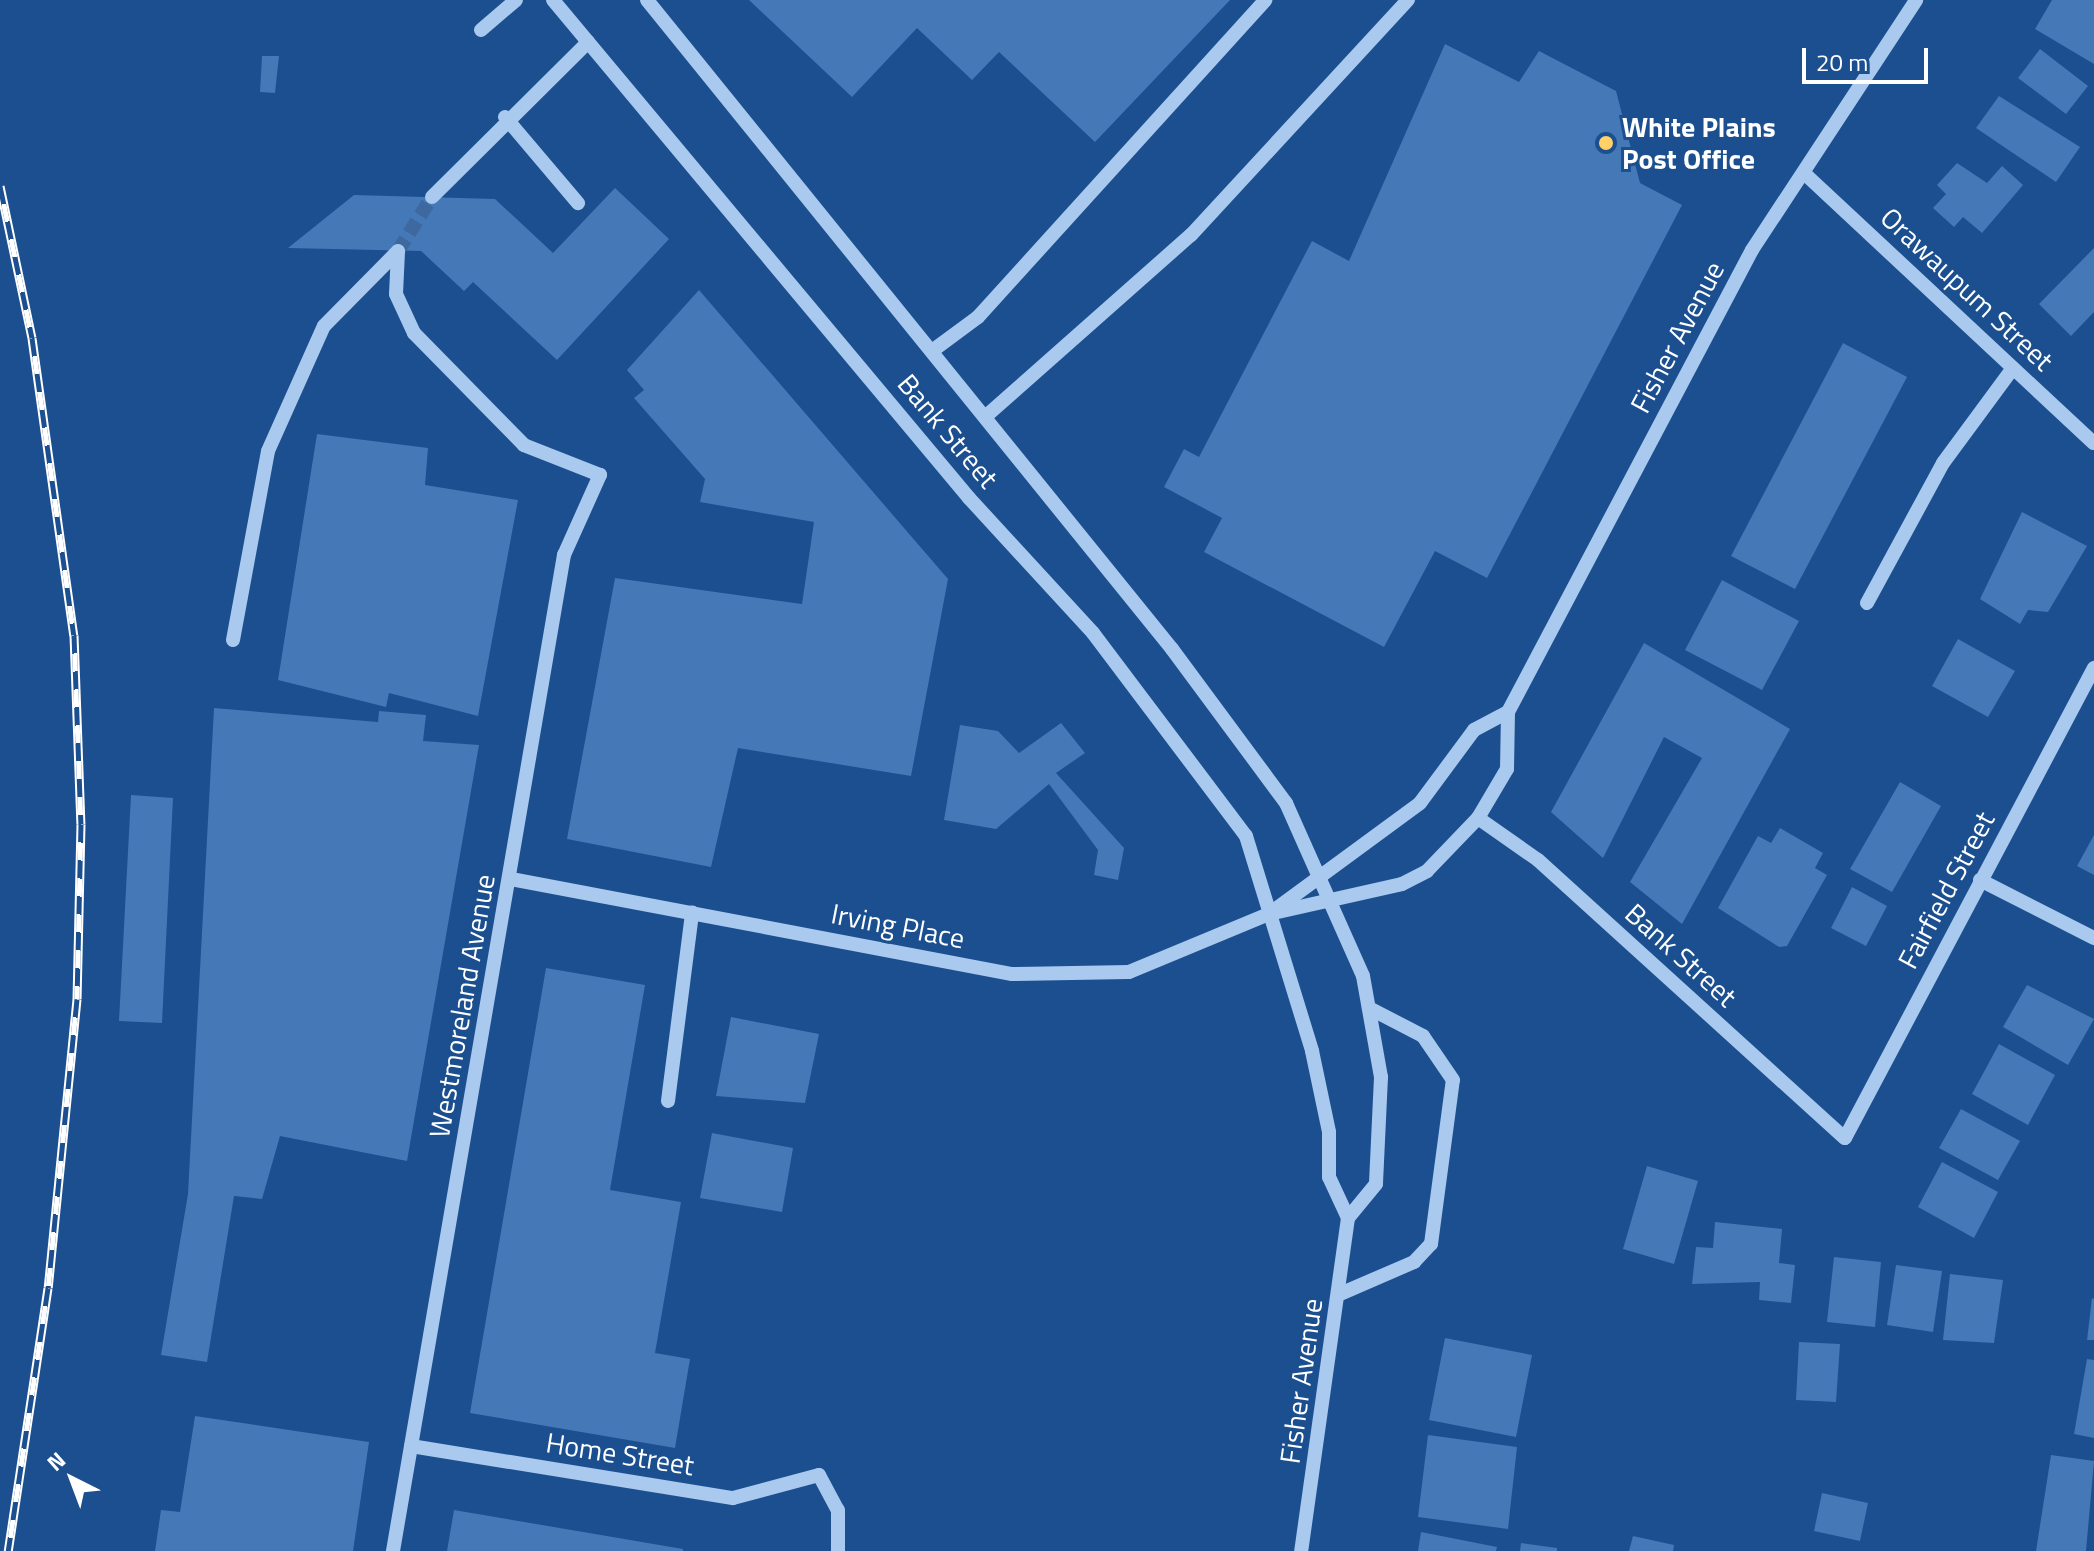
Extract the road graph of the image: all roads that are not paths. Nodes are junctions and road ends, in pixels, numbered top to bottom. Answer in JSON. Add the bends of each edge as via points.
{"nodes":[{"id":1,"x":516,"y":0,"type":"edge"},
{"id":2,"x":553,"y":0,"type":"edge"},
{"id":3,"x":647,"y":0,"type":"edge"},
{"id":4,"x":1265,"y":0,"type":"edge"},
{"id":5,"x":1408,"y":0,"type":"edge"},
{"id":6,"x":1916,"y":0,"type":"edge"},
{"id":7,"x":481,"y":30,"type":"dead end"},
{"id":8,"x":588,"y":42,"type":"junction"},
{"id":9,"x":505,"y":117,"type":"junction"},
{"id":10,"x":1804,"y":173,"type":"junction"},
{"id":11,"x":432,"y":197,"type":"tunnel mouth"},
{"id":12,"x":578,"y":203,"type":"dead end"},
{"id":13,"x":932,"y":351,"type":"junction"},
{"id":14,"x":2013,"y":368,"type":"junction"},
{"id":15,"x":985,"y":417,"type":"junction"},
{"id":16,"x":2094,"y":443,"type":"edge"},
{"id":17,"x":1867,"y":603,"type":"dead end"},
{"id":18,"x":233,"y":640,"type":"dead end"},
{"id":19,"x":2094,"y":668,"type":"edge"},
{"id":20,"x":1508,"y":712,"type":"junction"},
{"id":21,"x":1478,"y":818,"type":"junction"},
{"id":22,"x":1320,"y":876,"type":"junction"},
{"id":23,"x":511,"y":879,"type":"junction"},
{"id":24,"x":1980,"y":880,"type":"junction"},
{"id":25,"x":1330,"y":900,"type":"junction"},
{"id":26,"x":692,"y":913,"type":"junction"},
{"id":27,"x":1269,"y":914,"type":"junction"},
{"id":28,"x":2094,"y":938,"type":"edge"},
{"id":29,"x":1369,"y":1008,"type":"junction"},
{"id":30,"x":668,"y":1101,"type":"dead end"},
{"id":31,"x":1845,"y":1138,"type":"joint"},
{"id":32,"x":1348,"y":1218,"type":"junction"},
{"id":33,"x":1340,"y":1294,"type":"junction"},
{"id":34,"x":411,"y":1446,"type":"junction"},
{"id":35,"x":393,"y":1551,"type":"edge"},
{"id":36,"x":838,"y":1551,"type":"edge"},
{"id":37,"x":1301,"y":1551,"type":"edge"}],
"edges":[{"from":1,"to":7,"type":"street"},
{"from":2,"to":8,"type":"street","name":"Bank Street"},
{"from":3,"to":13,"type":"street","name":"Bank Street"},
{"from":4,"to":13,"type":"street","via":[[978,317]]},
{"from":5,"to":15,"type":"street","via":[[1191,235]]},
{"from":6,"to":10,"type":"street","name":"Fisher Avenue"},
{"from":8,"to":9,"type":"street"},
{"from":8,"to":27,"type":"street","name":"Bank Street","via":[[1181,740],[1246,836]]},
{"from":9,"to":11,"type":"street"},
{"from":9,"to":12,"type":"street"},
{"from":10,"to":14,"type":"street","name":"Orawaupum Street"},
{"from":10,"to":20,"type":"street","name":"Fisher Avenue","via":[[1752,250]]},
{"from":13,"to":15,"type":"street","name":"Bank Street"},
{"from":14,"to":16,"type":"street","name":"Orawaupum Street"},
{"from":14,"to":17,"type":"street","via":[[1943,463]]},
{"from":15,"to":22,"type":"street","name":"Bank Street","via":[[1264,765]]},
{"from":18,"to":23,"type":"street","name":"Westmoreland Avenue","via":[[268,451],[324,326],[398,251],[396,294],[414,333],[524,445],[600,475],[564,555]]},
{"from":19,"to":24,"type":"street","name":"Fairfield Street"},
{"from":20,"to":21,"type":"street","via":[[1512,752]]},
{"from":20,"to":22,"type":"street","via":[[1474,730],[1420,803]]},
{"from":21,"to":25,"type":"street","via":[[1427,871]]},
{"from":21,"to":31,"type":"street","name":"Bank Street","via":[[1538,860]]},
{"from":22,"to":25,"type":"street"},
{"from":22,"to":27,"type":"street"},
{"from":23,"to":26,"type":"street","name":"Irving Place"},
{"from":23,"to":34,"type":"street","name":"Westmoreland Avenue"},
{"from":24,"to":28,"type":"street"},
{"from":24,"to":31,"type":"street","name":"Fairfield Street"},
{"from":25,"to":27,"type":"street"},
{"from":25,"to":29,"type":"street"},
{"from":26,"to":27,"type":"street","name":"Irving Place","via":[[1012,974],[1084,978],[1129,972]]},
{"from":26,"to":30,"type":"street"},
{"from":27,"to":32,"type":"street","via":[[1320,1087],[1329,1177]]},
{"from":29,"to":32,"type":"street","via":[[1381,1077],[1376,1184]]},
{"from":29,"to":33,"type":"street","via":[[1423,1036],[1453,1080],[1431,1244],[1414,1262]]},
{"from":32,"to":33,"type":"street","name":"Fisher Avenue"},
{"from":33,"to":37,"type":"street","name":"Fisher Avenue"},
{"from":34,"to":35,"type":"street","name":"Westmoreland Avenue"},
{"from":34,"to":36,"type":"street","name":"Home Street","via":[[733,1498],[819,1475],[838,1510]]}]}
